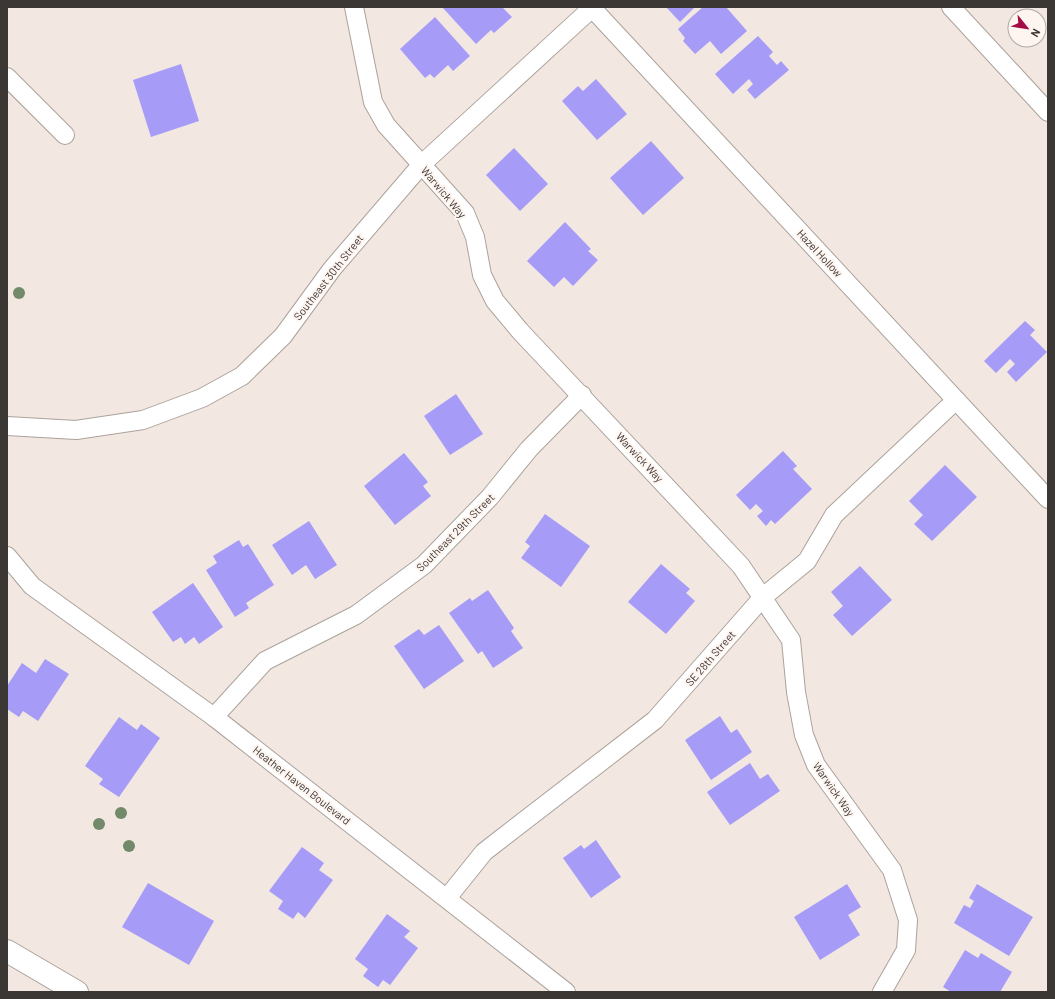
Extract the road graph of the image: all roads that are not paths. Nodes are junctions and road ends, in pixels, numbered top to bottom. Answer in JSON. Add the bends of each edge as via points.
{"nodes":[{"id":1,"x":354,"y":7,"type":"edge"},
{"id":2,"x":951,"y":7,"type":"edge"},
{"id":3,"x":592,"y":8,"type":"joint"},
{"id":4,"x":7,"y":78,"type":"edge"},
{"id":5,"x":1048,"y":112,"type":"edge"},
{"id":6,"x":64,"y":135,"type":"dead end"},
{"id":7,"x":422,"y":164,"type":"junction"},
{"id":8,"x":582,"y":395,"type":"junction"},
{"id":9,"x":956,"y":400,"type":"junction"},
{"id":10,"x":7,"y":426,"type":"edge"},
{"id":11,"x":1048,"y":498,"type":"edge"},
{"id":12,"x":7,"y":556,"type":"edge"},
{"id":13,"x":763,"y":597,"type":"junction"},
{"id":14,"x":214,"y":717,"type":"junction"},
{"id":15,"x":447,"y":898,"type":"junction"},
{"id":16,"x":7,"y":951,"type":"edge"},
{"id":17,"x":78,"y":992,"type":"edge"},
{"id":18,"x":566,"y":992,"type":"edge"},
{"id":19,"x":882,"y":992,"type":"edge"}],
"edges":[{"from":1,"to":7,"type":"street","name":"Warwick Way","via":[[373,102],[386,125]]},
{"from":2,"to":5,"type":"street"},
{"from":3,"to":7,"type":"street","name":"Southeast 30th Street"},
{"from":3,"to":9,"type":"street","name":"Hazel Hollow"},
{"from":4,"to":6,"type":"street"},
{"from":7,"to":8,"type":"street","name":"Warwick Way","via":[[465,213],[475,238],[482,274],[495,301],[520,331]]},
{"from":7,"to":10,"type":"street","name":"Southeast 30th Street","via":[[332,269],[282,336],[242,376],[202,398],[143,420],[76,430]]},
{"from":8,"to":13,"type":"street","name":"Warwick Way","via":[[741,566]]},
{"from":8,"to":14,"type":"street","name":"Southeast 29th Street","via":[[529,449],[490,497],[424,565],[356,615],[265,661]]},
{"from":9,"to":11,"type":"street","name":"Hazel Hollow"},
{"from":9,"to":13,"type":"street","name":"SE 28th Street","via":[[834,515],[807,561]]},
{"from":12,"to":14,"type":"street","name":"Heather Haven Boulevard","via":[[32,586]]},
{"from":13,"to":15,"type":"street","name":"SE 28th Street","via":[[655,720],[484,852]]},
{"from":13,"to":19,"type":"street","name":"Warwick Way","via":[[791,640],[796,692],[804,735],[816,764],[892,870],[908,920],[906,950]]},
{"from":14,"to":15,"type":"street","name":"Heather Haven Boulevard"},
{"from":15,"to":18,"type":"street","name":"Heather Haven Boulevard"},
{"from":16,"to":17,"type":"street"}]}
